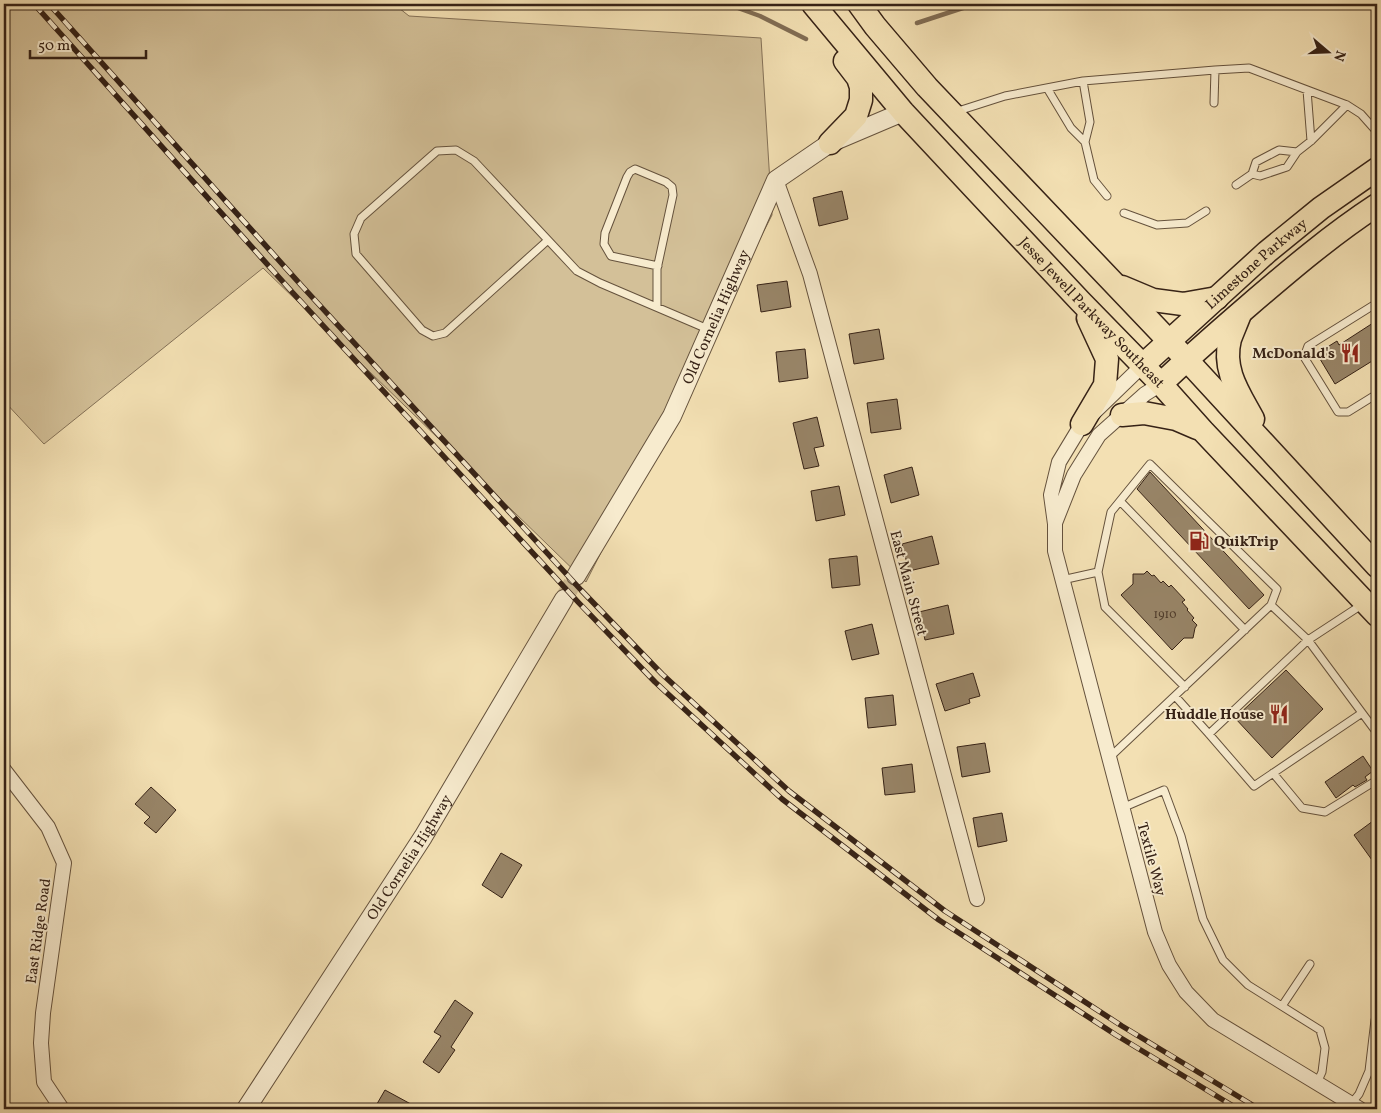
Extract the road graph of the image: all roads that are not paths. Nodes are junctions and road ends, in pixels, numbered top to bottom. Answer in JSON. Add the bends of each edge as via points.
{"nodes":[{"id":1,"x":858,"y":4,"type":"edge"},
{"id":2,"x":816,"y":8,"type":"edge"},
{"id":3,"x":1215,"y":70,"type":"junction"},
{"id":4,"x":1084,"y":82,"type":"junction"},
{"id":5,"x":1047,"y":88,"type":"junction"},
{"id":6,"x":1307,"y":90,"type":"junction"},
{"id":7,"x":1214,"y":104,"type":"dead end"},
{"id":8,"x":1347,"y":104,"type":"junction"},
{"id":9,"x":903,"y":112,"type":"junction"},
{"id":10,"x":952,"y":113,"type":"junction"},
{"id":11,"x":1377,"y":132,"type":"edge"},
{"id":12,"x":1311,"y":141,"type":"junction"},
{"id":13,"x":1085,"y":142,"type":"junction"},
{"id":14,"x":830,"y":143,"type":"junction"},
{"id":15,"x":1297,"y":152,"type":"junction"},
{"id":16,"x":1377,"y":169,"type":"edge"},
{"id":17,"x":1252,"y":174,"type":"junction"},
{"id":18,"x":776,"y":180,"type":"junction"},
{"id":19,"x":1236,"y":185,"type":"dead end"},
{"id":20,"x":1107,"y":196,"type":"dead end"},
{"id":21,"x":1206,"y":211,"type":"dead end"},
{"id":22,"x":1124,"y":213,"type":"dead end"},
{"id":23,"x":1368,"y":214,"type":"edge"},
{"id":24,"x":548,"y":240,"type":"junction"},
{"id":25,"x":658,"y":266,"type":"junction"},
{"id":26,"x":1114,"y":284,"type":"junction"},
{"id":27,"x":1217,"y":298,"type":"junction"},
{"id":28,"x":1080,"y":301,"type":"junction"},
{"id":29,"x":1377,"y":303,"type":"edge"},
{"id":30,"x":657,"y":307,"type":"junction"},
{"id":31,"x":1241,"y":312,"type":"junction"},
{"id":32,"x":710,"y":330,"type":"junction"},
{"id":33,"x":1169,"y":341,"type":"junction"},
{"id":34,"x":1186,"y":359,"type":"junction"},
{"id":35,"x":1143,"y":365,"type":"junction"},
{"id":36,"x":1161,"y":384,"type":"junction"},
{"id":37,"x":1377,"y":394,"type":"edge"},
{"id":38,"x":1122,"y":415,"type":"junction"},
{"id":39,"x":1082,"y":424,"type":"junction"},
{"id":40,"x":1202,"y":431,"type":"junction"},
{"id":41,"x":1271,"y":450,"type":"junction"},
{"id":42,"x":1120,"y":501,"type":"junction"},
{"id":43,"x":1055,"y":524,"type":"junction"},
{"id":44,"x":1377,"y":566,"type":"edge"},
{"id":45,"x":1098,"y":572,"type":"junction"},
{"id":46,"x":576,"y":576,"type":"tunnel mouth"},
{"id":47,"x":1062,"y":580,"type":"junction"},
{"id":48,"x":564,"y":599,"type":"tunnel mouth"},
{"id":49,"x":1271,"y":606,"type":"junction"},
{"id":50,"x":1371,"y":609,"type":"edge"},
{"id":51,"x":1245,"y":630,"type":"junction"},
{"id":52,"x":1308,"y":640,"type":"junction"},
{"id":53,"x":1185,"y":687,"type":"junction"},
{"id":54,"x":1175,"y":696,"type":"junction"},
{"id":55,"x":1362,"y":712,"type":"junction"},
{"id":56,"x":1377,"y":733,"type":"edge"},
{"id":57,"x":1210,"y":734,"type":"junction"},
{"id":58,"x":1109,"y":758,"type":"junction"},
{"id":59,"x":4,"y":770,"type":"edge"},
{"id":60,"x":1273,"y":773,"type":"junction"},
{"id":61,"x":1377,"y":780,"type":"edge"},
{"id":62,"x":1122,"y":808,"type":"junction"},
{"id":63,"x":977,"y":900,"type":"dead end"},
{"id":64,"x":1310,"y":964,"type":"dead end"},
{"id":65,"x":1282,"y":1006,"type":"junction"},
{"id":66,"x":1377,"y":1020,"type":"edge"},
{"id":67,"x":1317,"y":1083,"type":"junction"},
{"id":68,"x":1356,"y":1107,"type":"edge"},
{"id":69,"x":62,"y":1109,"type":"edge"},
{"id":70,"x":246,"y":1109,"type":"edge"}],
"edges":[{"from":1,"to":10,"type":"main road"},
{"from":2,"to":9,"type":"main road","name":"Jesse Jewell Parkway Southeast"},
{"from":2,"to":14,"type":"main road","via":[[826,36],[858,78],[861,87],[856,116]]},
{"from":3,"to":4,"type":"lane"},
{"from":3,"to":6,"type":"lane","via":[[1249,68]]},
{"from":3,"to":7,"type":"lane"},
{"from":4,"to":5,"type":"lane"},
{"from":4,"to":13,"type":"lane","via":[[1090,122]]},
{"from":5,"to":10,"type":"lane","via":[[1005,96]]},
{"from":5,"to":13,"type":"lane","via":[[1071,128]]},
{"from":6,"to":8,"type":"lane"},
{"from":6,"to":12,"type":"lane"},
{"from":8,"to":11,"type":"lane","via":[[1362,114]]},
{"from":8,"to":12,"type":"lane"},
{"from":9,"to":14,"type":"street"},
{"from":9,"to":28,"type":"main road","name":"Jesse Jewell Parkway Southeast"},
{"from":10,"to":26,"type":"main road"},
{"from":12,"to":15,"type":"lane"},
{"from":13,"to":20,"type":"lane","via":[[1094,180]]},
{"from":14,"to":18,"type":"street"},
{"from":15,"to":17,"type":"lane","via":[[1287,166],[1260,176]]},
{"from":15,"to":17,"type":"lane","via":[[1279,150],[1256,162]]},
{"from":16,"to":27,"type":"main road","name":"Limestone Parkway","via":[[1293,230]]},
{"from":17,"to":19,"type":"lane"},
{"from":18,"to":32,"type":"street","name":"Old Cornelia Highway"},
{"from":18,"to":63,"type":"street","name":"East Main Street","via":[[810,274]]},
{"from":21,"to":22,"type":"lane","via":[[1186,223],[1156,225]]},
{"from":23,"to":31,"type":"main road","name":"Limestone Parkway","via":[[1296,265]]},
{"from":24,"to":24,"type":"lane","via":[[474,161],[456,150],[437,151],[360,218],[354,234],[356,254],[422,330],[433,336],[445,333]]},
{"from":24,"to":30,"type":"lane","via":[[577,270]]},
{"from":25,"to":25,"type":"lane","via":[[672,187],[635,170],[627,177],[604,244],[611,256]]},
{"from":25,"to":30,"type":"lane"},
{"from":26,"to":27,"type":"main road","via":[[1153,300],[1183,304]]},
{"from":26,"to":33,"type":"main road"},
{"from":27,"to":33,"type":"main road","name":"Limestone Parkway"},
{"from":28,"to":35,"type":"main road","name":"Jesse Jewell Parkway Southeast"},
{"from":28,"to":39,"type":"main road","via":[[1107,359],[1105,385]]},
{"from":29,"to":37,"type":"lane","via":[[1308,346],[1304,357],[1338,412],[1348,412]]},
{"from":30,"to":32,"type":"lane"},
{"from":31,"to":34,"type":"main road","name":"Limestone Parkway"},
{"from":31,"to":41,"type":"main road","via":[[1230,341],[1228,366],[1234,385]]},
{"from":32,"to":46,"type":"street","name":"Old Cornelia Highway","via":[[672,416]]},
{"from":33,"to":34,"type":"main road"},
{"from":33,"to":35,"type":"main road","name":"Limestone Parkway"},
{"from":34,"to":36,"type":"main road","name":"Limestone Parkway"},
{"from":34,"to":41,"type":"main road"},
{"from":35,"to":36,"type":"main road","name":"Jesse Jewell Parkway Southeast"},
{"from":35,"to":39,"type":"street","name":"Textile Way"},
{"from":36,"to":38,"type":"street","name":"Textile Way"},
{"from":36,"to":40,"type":"main road","name":"Jesse Jewell Parkway Southeast"},
{"from":38,"to":40,"type":"main road","via":[[1144,413],[1176,419]]},
{"from":38,"to":43,"type":"street","name":"Textile Way","via":[[1099,435],[1074,475]]},
{"from":39,"to":43,"type":"street","name":"Textile Way","via":[[1059,462],[1051,495]]},
{"from":40,"to":50,"type":"main road","name":"Jesse Jewell Parkway Southeast"},
{"from":41,"to":44,"type":"main road"},
{"from":42,"to":45,"type":"lane","via":[[1111,512]]},
{"from":42,"to":49,"type":"lane","via":[[1150,464],[1277,589]]},
{"from":42,"to":51,"type":"lane"},
{"from":43,"to":47,"type":"street","name":"Textile Way","via":[[1055,551]]},
{"from":45,"to":47,"type":"lane"},
{"from":45,"to":53,"type":"lane","via":[[1105,607]]},
{"from":47,"to":58,"type":"street","name":"Textile Way"},
{"from":48,"to":70,"type":"street","name":"Old Cornelia Highway","via":[[423,836]]},
{"from":49,"to":51,"type":"lane"},
{"from":49,"to":52,"type":"lane"},
{"from":50,"to":52,"type":"lane"},
{"from":51,"to":53,"type":"lane"},
{"from":52,"to":55,"type":"lane"},
{"from":52,"to":57,"type":"lane"},
{"from":53,"to":54,"type":"lane"},
{"from":54,"to":57,"type":"lane"},
{"from":54,"to":58,"type":"lane"},
{"from":55,"to":56,"type":"lane"},
{"from":55,"to":60,"type":"lane"},
{"from":57,"to":60,"type":"lane","via":[[1254,786]]},
{"from":58,"to":62,"type":"street","name":"Textile Way"},
{"from":59,"to":69,"type":"street","name":"East Ridge Road","via":[[48,827],[64,863],[41,1043],[44,1082]]},
{"from":60,"to":61,"type":"lane","via":[[1302,808],[1325,812]]},
{"from":62,"to":65,"type":"lane","via":[[1164,790],[1181,836],[1203,919],[1223,960],[1248,985]]},
{"from":62,"to":67,"type":"street","name":"Textile Way","via":[[1155,932],[1169,965],[1186,992],[1213,1020]]},
{"from":64,"to":65,"type":"lane"},
{"from":65,"to":67,"type":"lane","via":[[1320,1030],[1325,1048]]},
{"from":66,"to":68,"type":"lane","via":[[1369,1071]]},
{"from":67,"to":68,"type":"street","name":"Textile Way"}]}
